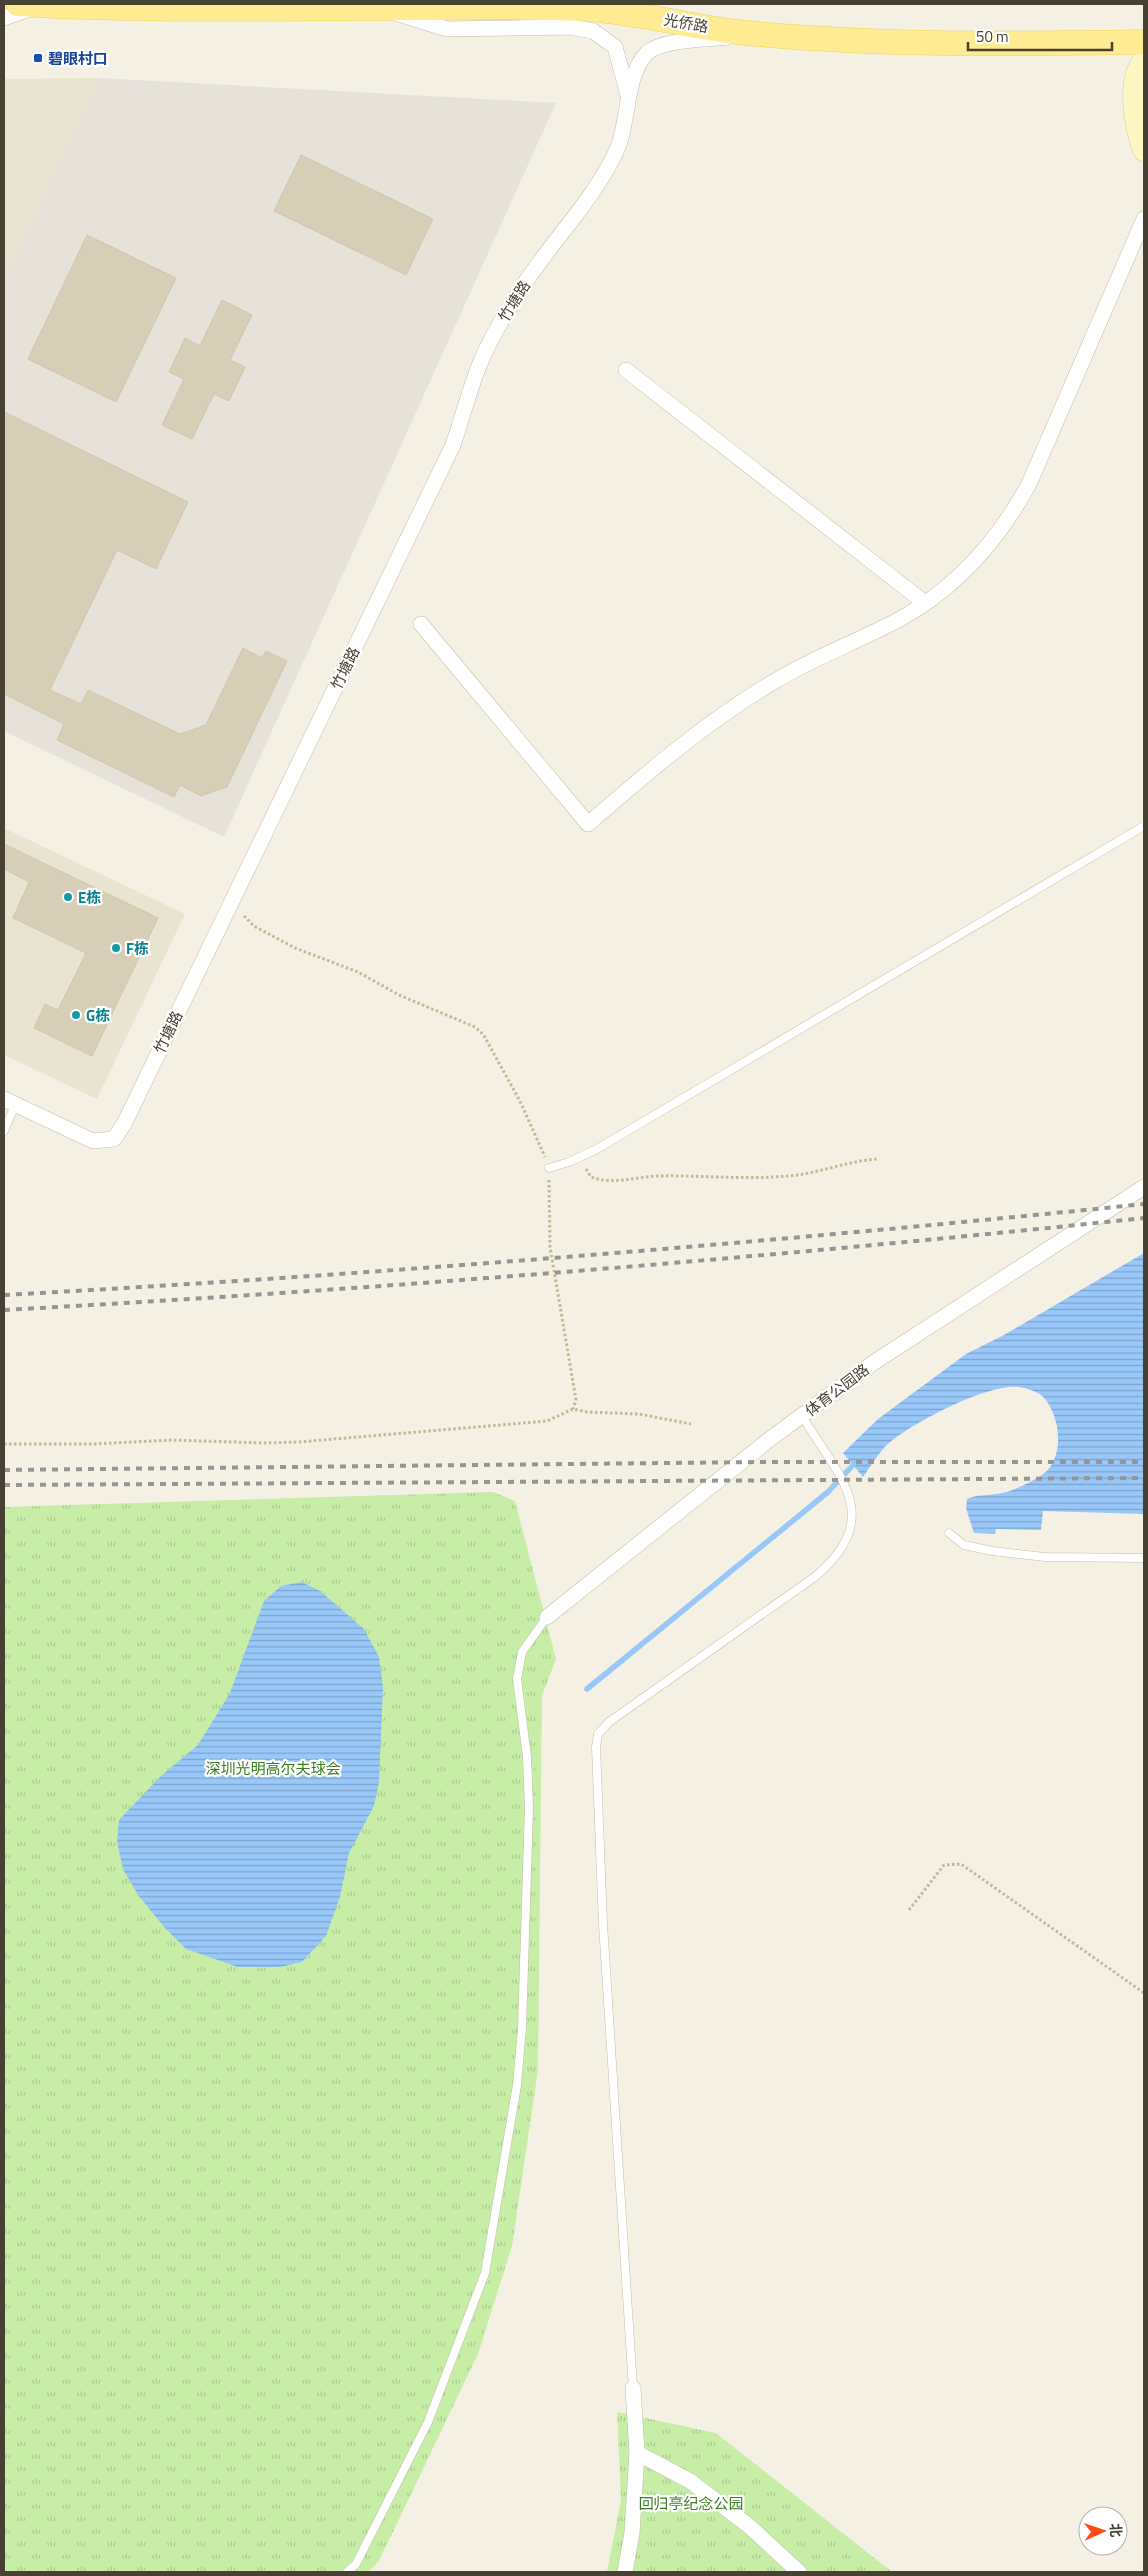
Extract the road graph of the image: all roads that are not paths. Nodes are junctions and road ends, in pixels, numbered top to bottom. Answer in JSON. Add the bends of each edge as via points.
{"nodes":[{"id":1,"x":18,"y":4,"type":"edge"},
{"id":2,"x":43,"y":5,"type":"junction"},
{"id":3,"x":380,"y":8,"type":"junction"},
{"id":4,"x":4,"y":18,"type":"edge"},
{"id":5,"x":758,"y":33,"type":"junction"},
{"id":6,"x":1144,"y":42,"type":"edge"},
{"id":7,"x":1144,"y":60,"type":"edge"},
{"id":8,"x":628,"y":95,"type":"junction"},
{"id":9,"x":1144,"y":151,"type":"edge"},
{"id":10,"x":1144,"y":219,"type":"edge"},
{"id":11,"x":626,"y":370,"type":"dead end"},
{"id":12,"x":925,"y":603,"type":"junction"},
{"id":13,"x":421,"y":624,"type":"dead end"},
{"id":14,"x":1144,"y":826,"type":"edge"},
{"id":15,"x":10,"y":1102,"type":"edge"},
{"id":16,"x":4,"y":1131,"type":"edge"},
{"id":17,"x":549,"y":1168,"type":"road end"},
{"id":18,"x":1144,"y":1187,"type":"edge"},
{"id":19,"x":802,"y":1416,"type":"junction"},
{"id":20,"x":948,"y":1533,"type":"dead end"},
{"id":21,"x":1144,"y":1558,"type":"edge"},
{"id":22,"x":547,"y":1617,"type":"joint"},
{"id":23,"x":633,"y":2388,"type":"joint"},
{"id":24,"x":637,"y":2453,"type":"junction"},
{"id":25,"x":348,"y":2572,"type":"edge"},
{"id":26,"x":625,"y":2572,"type":"edge"},
{"id":27,"x":799,"y":2572,"type":"edge"}],
"edges":[{"from":1,"to":2,"type":"main road","name":"光侨路"},
{"from":2,"to":3,"type":"main road","name":"光侨路","via":[[154,10]]},
{"from":2,"to":4,"type":"street"},
{"from":3,"to":5,"type":"main road","name":"光侨路","via":[[586,9]]},
{"from":3,"to":8,"type":"street","name":"竹塘路","via":[[447,29],[571,27],[593,31],[615,47]]},
{"from":5,"to":6,"type":"main road","name":"光侨路","via":[[924,44]]},
{"from":5,"to":8,"type":"street","name":"竹塘路","via":[[658,45],[639,64]]},
{"from":7,"to":9,"type":"street","via":[[1137,74],[1134,111]]},
{"from":8,"to":15,"type":"street","name":"竹塘路","via":[[626,123],[615,155],[592,193],[527,279],[488,346],[453,445],[124,1124],[114,1138],[94,1141]]},
{"from":10,"to":12,"type":"street","via":[[1041,460],[1016,507],[966,569]]},
{"from":11,"to":12,"type":"street"},
{"from":12,"to":13,"type":"street","via":[[878,630],[814,659],[738,704],[667,756],[588,824]]},
{"from":14,"to":17,"type":"lane","via":[[598,1149]]},
{"from":15,"to":16,"type":"lane"},
{"from":18,"to":19,"type":"street","name":"体育公园路","via":[[873,1363]]},
{"from":19,"to":22,"type":"street","name":"体育公园路"},
{"from":19,"to":23,"type":"lane","via":[[849,1492],[853,1512],[849,1533],[829,1564],[609,1722],[598,1734],[603,1924]]},
{"from":20,"to":21,"type":"lane","via":[[964,1545],[992,1551],[1044,1556]]},
{"from":22,"to":25,"type":"lane","via":[[522,1652],[517,1679],[527,1757],[529,1808],[522,2028],[517,2085],[485,2273],[428,2422],[356,2564]]},
{"from":23,"to":24,"type":"street"},
{"from":24,"to":26,"type":"street","via":[[632,2533]]},
{"from":24,"to":27,"type":"street","via":[[690,2481],[750,2526]]}]}
